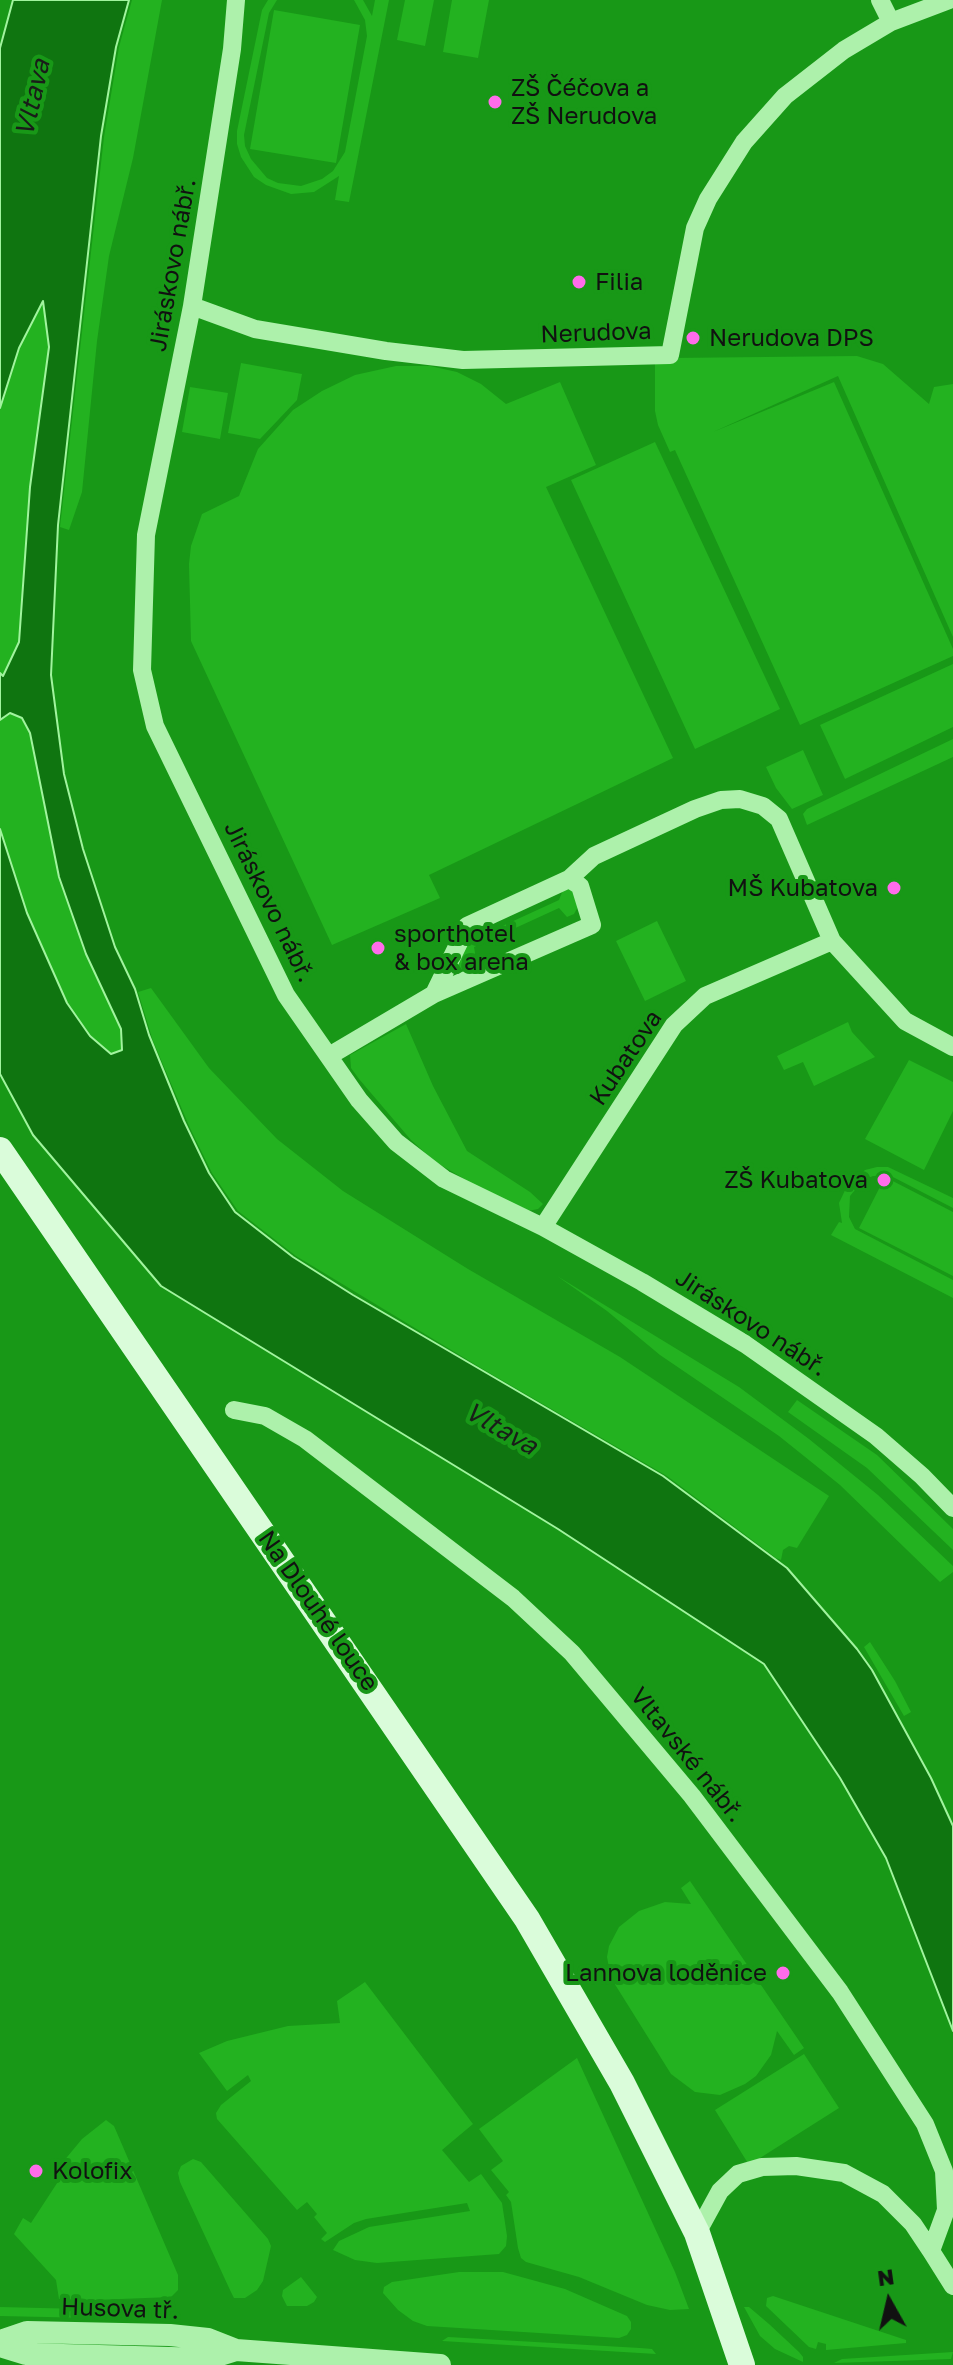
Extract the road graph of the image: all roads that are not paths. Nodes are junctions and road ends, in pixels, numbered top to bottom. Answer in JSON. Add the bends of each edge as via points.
{"nodes":[{"id":1,"x":236,"y":0,"type":"edge"},
{"id":2,"x":880,"y":0,"type":"edge"},
{"id":3,"x":949,"y":0,"type":"edge"},
{"id":4,"x":891,"y":22,"type":"junction"},
{"id":5,"x":192,"y":306,"type":"junction"},
{"id":6,"x":569,"y":879,"type":"junction"},
{"id":7,"x":832,"y":941,"type":"junction"},
{"id":8,"x":434,"y":994,"type":"junction"},
{"id":9,"x":953,"y":1047,"type":"edge"},
{"id":10,"x":329,"y":1056,"type":"junction"},
{"id":11,"x":0,"y":1150,"type":"edge"},
{"id":12,"x":543,"y":1227,"type":"junction"},
{"id":13,"x":234,"y":1410,"type":"dead end"},
{"id":14,"x":953,"y":1508,"type":"edge"},
{"id":15,"x":697,"y":2233,"type":"junction"},
{"id":16,"x":931,"y":2251,"type":"junction"},
{"id":17,"x":953,"y":2286,"type":"edge"},
{"id":18,"x":0,"y":2344,"type":"edge"},
{"id":19,"x":440,"y":2365,"type":"edge"},
{"id":20,"x":742,"y":2365,"type":"edge"}],
"edges":[{"from":1,"to":5,"type":"street","name":"Jiráskovo nábř."},
{"from":2,"to":4,"type":"street"},
{"from":3,"to":4,"type":"street","name":"Nerudova"},
{"from":4,"to":5,"type":"street","name":"Nerudova","via":[[799,83],[726,168],[695,228],[670,355],[463,360],[255,329]]},
{"from":5,"to":10,"type":"street","name":"Jiráskovo nábř.","via":[[146,535],[142,670],[155,726],[286,995]]},
{"from":6,"to":7,"type":"street","via":[[594,856],[721,800],[740,799],[763,806],[779,819]]},
{"from":6,"to":8,"type":"street","via":[[467,926]]},
{"from":6,"to":8,"type":"street","via":[[580,886],[592,925]]},
{"from":7,"to":9,"type":"street","via":[[905,1021]]},
{"from":7,"to":12,"type":"street","name":"Kubatova","via":[[705,996],[674,1025]]},
{"from":8,"to":10,"type":"street"},
{"from":10,"to":12,"type":"street","name":"Jiráskovo nábř.","via":[[377,1122],[414,1158],[444,1179]]},
{"from":11,"to":15,"type":"main road","name":"Na Dlouhé louce","via":[[527,1919],[622,2083]]},
{"from":12,"to":14,"type":"street","name":"Jiráskovo nábř.","via":[[802,1382],[876,1436]]},
{"from":13,"to":16,"type":"street","name":"Vltavské nábř.","via":[[265,1416],[305,1439],[501,1588],[572,1653],[692,1796],[840,1992],[925,2124],[944,2171],[946,2210]]},
{"from":15,"to":16,"type":"street","via":[[720,2191],[738,2174],[796,2166],[844,2173],[883,2194]]},
{"from":15,"to":20,"type":"main road","name":"Na Dlouhé louce"},
{"from":16,"to":17,"type":"street"},
{"from":18,"to":19,"type":"street","name":"Husova tř.","via":[[26,2354],[207,2359],[236,2350]]}]}
